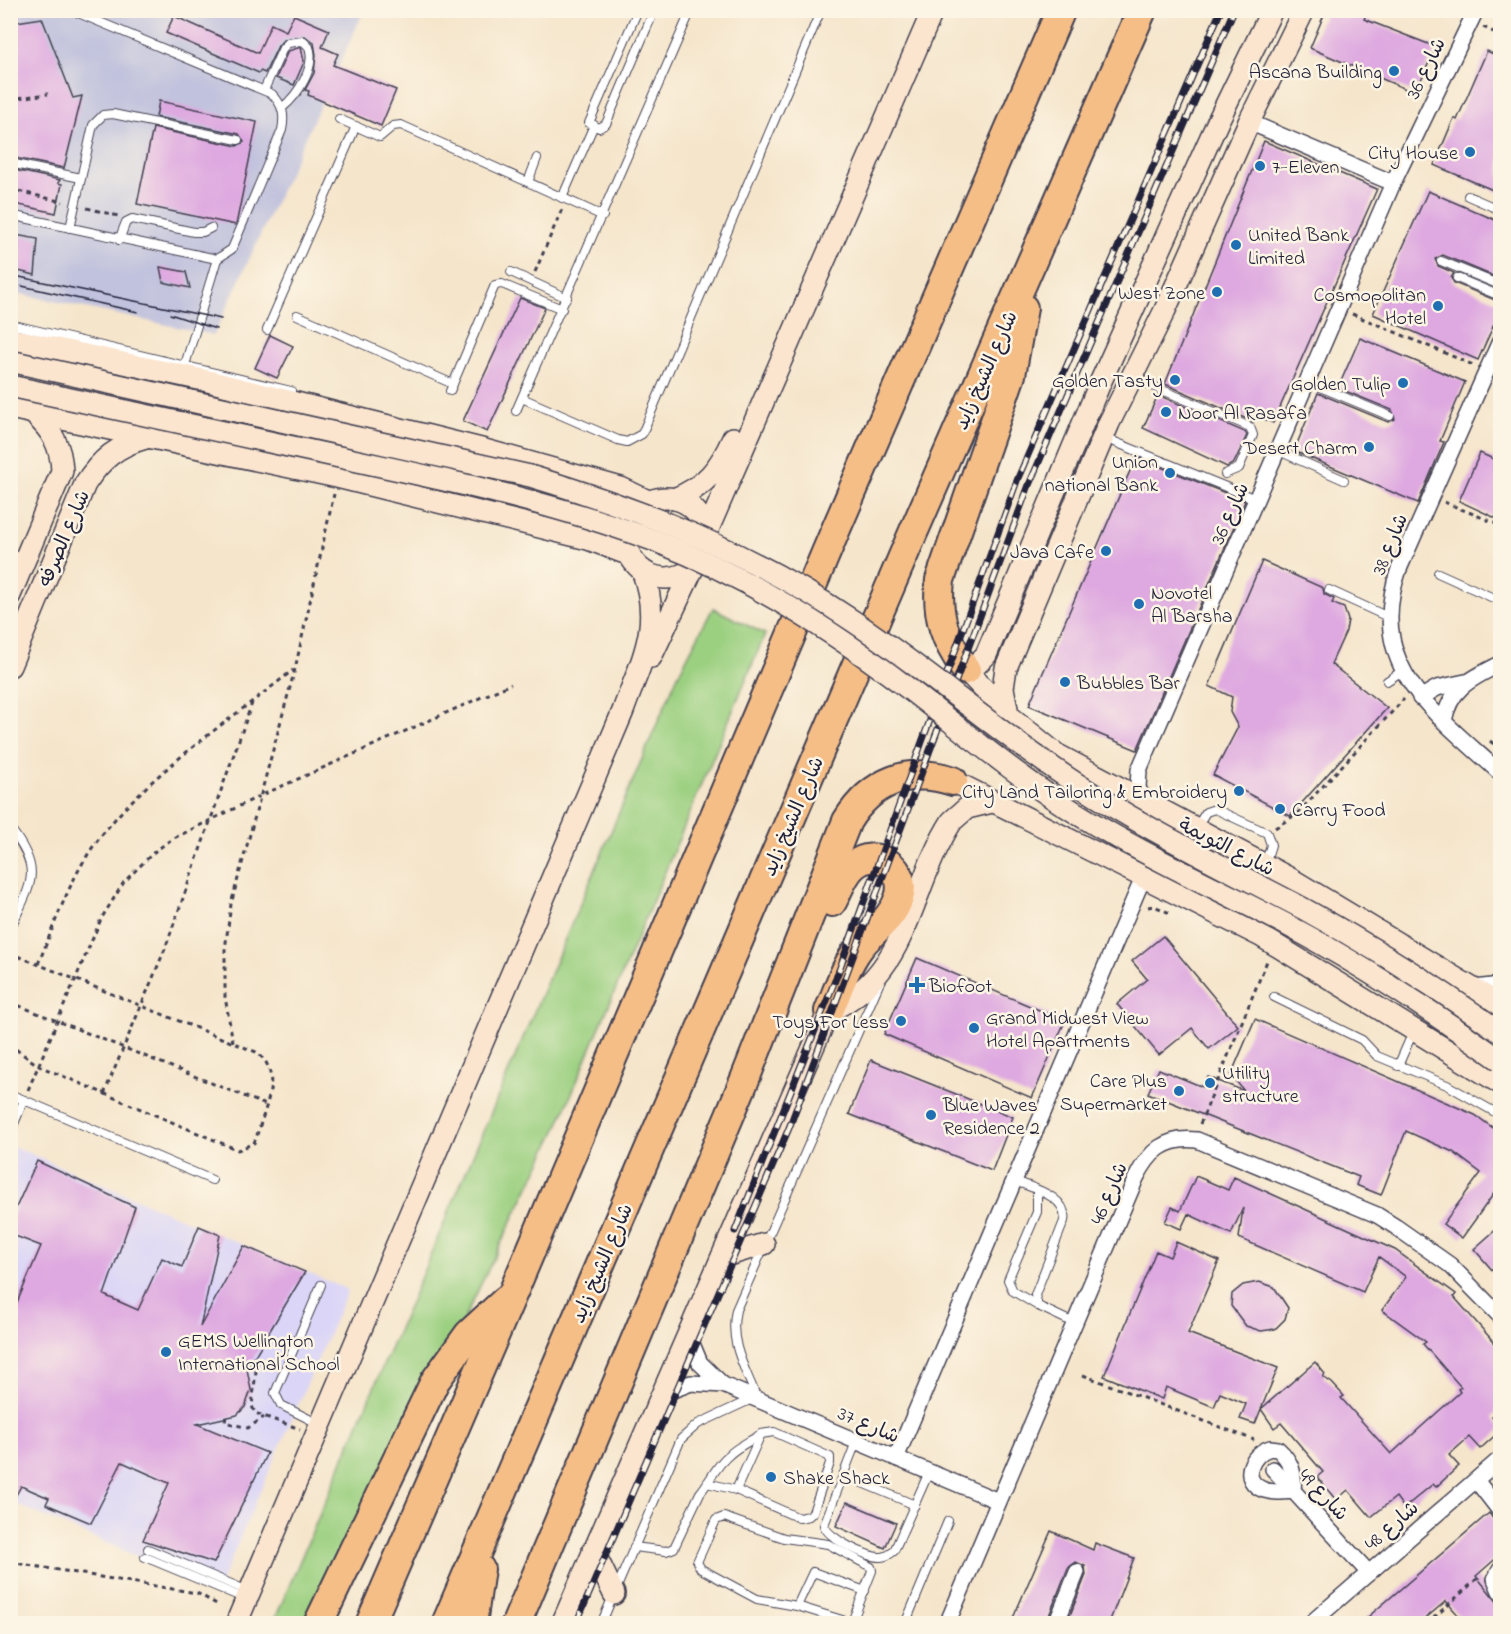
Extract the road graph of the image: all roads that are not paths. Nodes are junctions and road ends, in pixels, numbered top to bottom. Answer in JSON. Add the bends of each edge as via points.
{"nodes":[{"id":1,"x":71,"y":10,"type":"edge"},
{"id":2,"x":638,"y":10,"type":"edge"},
{"id":3,"x":650,"y":10,"type":"edge"},
{"id":4,"x":691,"y":10,"type":"edge"},
{"id":5,"x":821,"y":10,"type":"edge"},
{"id":6,"x":918,"y":10,"type":"edge"},
{"id":7,"x":933,"y":10,"type":"edge"},
{"id":8,"x":1061,"y":10,"type":"edge"},
{"id":9,"x":1142,"y":10,"type":"edge"},
{"id":10,"x":1272,"y":10,"type":"edge"},
{"id":11,"x":1284,"y":10,"type":"edge"},
{"id":12,"x":1304,"y":10,"type":"edge"},
{"id":13,"x":1476,"y":10,"type":"edge"},
{"id":14,"x":625,"y":40,"type":"junction"},
{"id":15,"x":639,"y":46,"type":"junction"},
{"id":16,"x":264,"y":90,"type":"junction"},
{"id":17,"x":282,"y":108,"type":"junction"},
{"id":18,"x":339,"y":119,"type":"dead end"},
{"id":19,"x":1249,"y":122,"type":"junction"},
{"id":20,"x":594,"y":125,"type":"junction"},
{"id":21,"x":356,"y":126,"type":"junction"},
{"id":22,"x":238,"y":140,"type":"dead end"},
{"id":23,"x":537,"y":158,"type":"dead end"},
{"id":24,"x":10,"y":162,"type":"edge"},
{"id":25,"x":81,"y":178,"type":"junction"},
{"id":26,"x":528,"y":182,"type":"junction"},
{"id":27,"x":1393,"y":183,"type":"junction"},
{"id":28,"x":1468,"y":196,"type":"dead end"},
{"id":29,"x":564,"y":198,"type":"junction"},
{"id":30,"x":1500,"y":210,"type":"edge"},
{"id":31,"x":10,"y":215,"type":"edge"},
{"id":32,"x":603,"y":216,"type":"junction"},
{"id":33,"x":70,"y":228,"type":"junction"},
{"id":34,"x":211,"y":228,"type":"dead end"},
{"id":35,"x":119,"y":240,"type":"junction"},
{"id":36,"x":217,"y":259,"type":"junction"},
{"id":37,"x":1442,"y":261,"type":"dead end"},
{"id":38,"x":511,"y":272,"type":"dead end"},
{"id":39,"x":1457,"y":278,"type":"dead end"},
{"id":40,"x":1024,"y":283,"type":"junction"},
{"id":41,"x":1500,"y":285,"type":"edge"},
{"id":42,"x":1500,"y":296,"type":"edge"},
{"id":43,"x":567,"y":298,"type":"junction"},
{"id":44,"x":562,"y":309,"type":"junction"},
{"id":45,"x":297,"y":315,"type":"dead end"},
{"id":46,"x":10,"y":324,"type":"edge"},
{"id":47,"x":267,"y":330,"type":"dead end"},
{"id":48,"x":10,"y":339,"type":"edge"},
{"id":49,"x":1500,"y":341,"type":"edge"},
{"id":50,"x":10,"y":360,"type":"edge"},
{"id":51,"x":185,"y":365,"type":"junction"},
{"id":52,"x":1132,"y":378,"type":"junction"},
{"id":53,"x":1308,"y":382,"type":"junction"},
{"id":54,"x":10,"y":387,"type":"edge"},
{"id":55,"x":522,"y":398,"type":"junction"},
{"id":56,"x":10,"y":408,"type":"edge"},
{"id":57,"x":516,"y":411,"type":"dead end"},
{"id":58,"x":33,"y":413,"type":"junction"},
{"id":59,"x":1390,"y":416,"type":"dead end"},
{"id":60,"x":350,"y":417,"type":"junction"},
{"id":61,"x":1104,"y":437,"type":"junction"},
{"id":62,"x":147,"y":438,"type":"junction"},
{"id":63,"x":1279,"y":451,"type":"junction"},
{"id":64,"x":1225,"y":474,"type":"dead end"},
{"id":65,"x":1344,"y":480,"type":"dead end"},
{"id":66,"x":674,"y":499,"type":"junction"},
{"id":67,"x":1258,"y":500,"type":"junction"},
{"id":68,"x":650,"y":502,"type":"junction"},
{"id":69,"x":706,"y":534,"type":"junction"},
{"id":70,"x":636,"y":562,"type":"junction"},
{"id":71,"x":694,"y":566,"type":"junction"},
{"id":72,"x":1438,"y":573,"type":"dead end"},
{"id":73,"x":1329,"y":590,"type":"dead end"},
{"id":74,"x":10,"y":595,"type":"edge"},
{"id":75,"x":1500,"y":601,"type":"edge"},
{"id":76,"x":1390,"y":618,"type":"junction"},
{"id":77,"x":1500,"y":664,"type":"edge"},
{"id":78,"x":10,"y":666,"type":"edge"},
{"id":79,"x":966,"y":670,"type":"junction"},
{"id":80,"x":1402,"y":671,"type":"junction"},
{"id":81,"x":1387,"y":681,"type":"dead end"},
{"id":82,"x":1465,"y":682,"type":"junction"},
{"id":83,"x":1417,"y":693,"type":"junction"},
{"id":84,"x":623,"y":711,"type":"junction"},
{"id":85,"x":1008,"y":715,"type":"junction"},
{"id":86,"x":1444,"y":721,"type":"junction"},
{"id":87,"x":1139,"y":770,"type":"junction"},
{"id":88,"x":1500,"y":774,"type":"edge"},
{"id":89,"x":953,"y":781,"type":"joint"},
{"id":90,"x":1111,"y":784,"type":"junction"},
{"id":91,"x":992,"y":802,"type":"junction"},
{"id":92,"x":1146,"y":804,"type":"junction"},
{"id":93,"x":10,"y":828,"type":"edge"},
{"id":94,"x":1195,"y":829,"type":"junction"},
{"id":95,"x":1265,"y":865,"type":"junction"},
{"id":96,"x":1143,"y":878,"type":"junction"},
{"id":97,"x":1317,"y":894,"type":"junction"},
{"id":98,"x":1238,"y":923,"type":"junction"},
{"id":99,"x":10,"y":928,"type":"edge"},
{"id":100,"x":1287,"y":951,"type":"junction"},
{"id":101,"x":888,"y":963,"type":"junction"},
{"id":102,"x":1500,"y":985,"type":"edge"},
{"id":103,"x":1475,"y":988,"type":"junction"},
{"id":104,"x":1274,"y":997,"type":"dead end"},
{"id":105,"x":1500,"y":1005,"type":"edge"},
{"id":106,"x":829,"y":1011,"type":"junction"},
{"id":107,"x":1415,"y":1028,"type":"junction"},
{"id":108,"x":1500,"y":1032,"type":"edge"},
{"id":109,"x":1500,"y":1060,"type":"edge"},
{"id":110,"x":1398,"y":1066,"type":"junction"},
{"id":111,"x":745,"y":1079,"type":"junction"},
{"id":112,"x":1500,"y":1083,"type":"edge"},
{"id":113,"x":10,"y":1095,"type":"edge"},
{"id":114,"x":24,"y":1100,"type":"junction"},
{"id":115,"x":1500,"y":1115,"type":"edge"},
{"id":116,"x":10,"y":1133,"type":"edge"},
{"id":117,"x":212,"y":1180,"type":"dead end"},
{"id":118,"x":1012,"y":1180,"type":"junction"},
{"id":119,"x":1037,"y":1191,"type":"junction"},
{"id":120,"x":764,"y":1244,"type":"junction"},
{"id":121,"x":722,"y":1257,"type":"junction"},
{"id":122,"x":321,"y":1285,"type":"dead end"},
{"id":123,"x":512,"y":1295,"type":"junction"},
{"id":124,"x":1038,"y":1306,"type":"junction"},
{"id":125,"x":1500,"y":1316,"type":"edge"},
{"id":126,"x":1076,"y":1324,"type":"junction"},
{"id":127,"x":688,"y":1334,"type":"junction"},
{"id":128,"x":723,"y":1385,"type":"junction"},
{"id":129,"x":662,"y":1394,"type":"junction"},
{"id":130,"x":754,"y":1398,"type":"junction"},
{"id":131,"x":320,"y":1425,"type":"junction"},
{"id":132,"x":761,"y":1434,"type":"junction"},
{"id":133,"x":856,"y":1442,"type":"junction"},
{"id":134,"x":896,"y":1458,"type":"junction"},
{"id":135,"x":1495,"y":1464,"type":"edge"},
{"id":136,"x":1273,"y":1469,"type":"dead end"},
{"id":137,"x":929,"y":1472,"type":"junction"},
{"id":138,"x":843,"y":1475,"type":"junction"},
{"id":139,"x":1476,"y":1480,"type":"junction"},
{"id":140,"x":707,"y":1483,"type":"junction"},
{"id":141,"x":1500,"y":1483,"type":"edge"},
{"id":142,"x":736,"y":1490,"type":"junction"},
{"id":143,"x":1293,"y":1491,"type":"junction"},
{"id":144,"x":998,"y":1502,"type":"junction"},
{"id":145,"x":915,"y":1505,"type":"junction"},
{"id":146,"x":1500,"y":1510,"type":"edge"},
{"id":147,"x":948,"y":1521,"type":"dead end"},
{"id":148,"x":638,"y":1538,"type":"junction"},
{"id":149,"x":483,"y":1539,"type":"junction"},
{"id":150,"x":634,"y":1547,"type":"junction"},
{"id":151,"x":593,"y":1550,"type":"junction"},
{"id":152,"x":659,"y":1550,"type":"junction"},
{"id":153,"x":146,"y":1553,"type":"dead end"},
{"id":154,"x":1499,"y":1571,"type":"edge"},
{"id":155,"x":1077,"y":1572,"type":"dead end"},
{"id":156,"x":1369,"y":1573,"type":"junction"},
{"id":157,"x":865,"y":1591,"type":"junction"},
{"id":158,"x":1500,"y":1591,"type":"edge"},
{"id":159,"x":614,"y":1594,"type":"junction"},
{"id":160,"x":248,"y":1596,"type":"junction"},
{"id":161,"x":797,"y":1606,"type":"junction"},
{"id":162,"x":952,"y":1622,"type":"edge"},
{"id":163,"x":236,"y":1623,"type":"edge"},
{"id":164,"x":318,"y":1623,"type":"edge"},
{"id":165,"x":370,"y":1623,"type":"edge"},
{"id":166,"x":446,"y":1623,"type":"edge"},
{"id":167,"x":472,"y":1623,"type":"edge"},
{"id":168,"x":516,"y":1623,"type":"edge"},
{"id":169,"x":562,"y":1623,"type":"edge"},
{"id":170,"x":602,"y":1623,"type":"edge"},
{"id":171,"x":854,"y":1623,"type":"edge"},
{"id":172,"x":905,"y":1623,"type":"edge"},
{"id":173,"x":1056,"y":1623,"type":"edge"},
{"id":174,"x":1310,"y":1623,"type":"edge"}],
"edges":[{"from":1,"to":16,"type":"lane"},
{"from":2,"to":14,"type":"lane"},
{"from":3,"to":15,"type":"lane","via":[[651,18]]},
{"from":4,"to":32,"type":"lane"},
{"from":5,"to":55,"type":"lane","via":[[642,434],[627,442],[618,440]]},
{"from":6,"to":66,"type":"street","via":[[728,450],[706,481]]},
{"from":7,"to":69,"type":"street"},
{"from":8,"to":123,"type":"highway","via":[[836,529]]},
{"from":9,"to":40,"type":"highway","name":"شارع الشيخ زايد"},
{"from":10,"to":79,"type":"street","via":[[1100,383],[986,655]]},
{"from":11,"to":19,"type":"street","via":[[1242,95],[1242,109]]},
{"from":12,"to":19,"type":"street"},
{"from":13,"to":27,"type":"street","name":"شارع 36"},
{"from":14,"to":15,"type":"lane"},
{"from":14,"to":20,"type":"lane","via":[[590,123]]},
{"from":15,"to":20,"type":"lane","via":[[606,124],[602,128]]},
{"from":16,"to":17,"type":"lane"},
{"from":16,"to":17,"type":"lane","via":[[288,43],[303,41],[309,46],[310,62],[301,86]]},
{"from":17,"to":36,"type":"lane","via":[[282,130],[232,249]]},
{"from":18,"to":21,"type":"lane"},
{"from":19,"to":27,"type":"street"},
{"from":19,"to":52,"type":"street"},
{"from":20,"to":29,"type":"lane"},
{"from":21,"to":26,"type":"lane","via":[[380,137],[393,126],[401,125]]},
{"from":21,"to":47,"type":"lane"},
{"from":22,"to":25,"type":"lane","via":[[103,115],[93,125]]},
{"from":23,"to":26,"type":"lane"},
{"from":24,"to":25,"type":"lane"},
{"from":25,"to":33,"type":"lane"},
{"from":26,"to":29,"type":"lane"},
{"from":27,"to":53,"type":"street","name":"شارع 36"},
{"from":28,"to":30,"type":"lane"},
{"from":29,"to":32,"type":"lane"},
{"from":31,"to":33,"type":"lane"},
{"from":32,"to":43,"type":"lane"},
{"from":33,"to":35,"type":"lane"},
{"from":34,"to":35,"type":"lane","via":[[194,232],[132,219],[126,222]]},
{"from":35,"to":36,"type":"lane"},
{"from":36,"to":51,"type":"lane"},
{"from":37,"to":41,"type":"lane"},
{"from":38,"to":43,"type":"lane"},
{"from":39,"to":42,"type":"lane"},
{"from":40,"to":79,"type":"highway","via":[[1021,329],[1011,375],[940,580],[942,627]]},
{"from":40,"to":149,"type":"highway","name":"شارع الشيخ زايد"},
{"from":43,"to":44,"type":"lane"},
{"from":44,"to":45,"type":"lane","via":[[502,284],[495,285],[451,388]]},
{"from":44,"to":55,"type":"lane"},
{"from":46,"to":51,"type":"lane"},
{"from":48,"to":60,"type":"street","via":[[208,381]]},
{"from":49,"to":76,"type":"street","name":"شارع 38","via":[[1396,579]]},
{"from":50,"to":108,"type":"street","bridge":true,"via":[[530,476],[678,526],[734,552],[852,619],[1074,783],[1375,950]]},
{"from":51,"to":60,"type":"lane","via":[[289,390]]},
{"from":52,"to":61,"type":"street"},
{"from":52,"to":64,"type":"lane","via":[[1250,427],[1253,435],[1239,468]]},
{"from":53,"to":59,"type":"lane"},
{"from":53,"to":63,"type":"street","name":"شارع 36"},
{"from":54,"to":109,"type":"street","bridge":true,"via":[[534,501],[599,520],[713,566],[839,639],[1062,804],[1114,836],[1293,928]]},
{"from":55,"to":57,"type":"lane"},
{"from":56,"to":58,"type":"street"},
{"from":58,"to":62,"type":"street"},
{"from":58,"to":74,"type":"street","name":"شارع الصرفه","via":[[56,438],[62,471]]},
{"from":60,"to":68,"type":"street","via":[[599,482]]},
{"from":61,"to":67,"type":"lane"},
{"from":61,"to":85,"type":"street","via":[[1006,668],[1003,688]]},
{"from":62,"to":70,"type":"street","via":[[337,477],[595,541]]},
{"from":62,"to":78,"type":"street","name":"شارع الصرفه","via":[[115,450],[95,468],[85,484]]},
{"from":63,"to":65,"type":"lane"},
{"from":63,"to":67,"type":"street","name":"شارع 36"},
{"from":66,"to":68,"type":"street"},
{"from":66,"to":69,"type":"street","via":[[699,515]]},
{"from":67,"to":87,"type":"street","name":"شارع 36"},
{"from":68,"to":70,"type":"street","via":[[641,507],[626,534]]},
{"from":69,"to":71,"type":"street","via":[[705,546]]},
{"from":70,"to":71,"type":"street","via":[[663,578],[685,573]]},
{"from":70,"to":84,"type":"street","via":[[650,592],[652,618],[648,643]]},
{"from":71,"to":84,"type":"street","via":[[678,606]]},
{"from":72,"to":75,"type":"lane"},
{"from":73,"to":76,"type":"lane"},
{"from":76,"to":80,"type":"street","name":"شارع 38"},
{"from":77,"to":82,"type":"street"},
{"from":79,"to":85,"type":"street","name":"شارع الثويمة"},
{"from":80,"to":81,"type":"lane"},
{"from":80,"to":83,"type":"street","name":"شارع 38"},
{"from":82,"to":83,"type":"street"},
{"from":82,"to":86,"type":"street","via":[[1453,695]]},
{"from":83,"to":86,"type":"street","name":"شارع 38"},
{"from":84,"to":131,"type":"street"},
{"from":85,"to":90,"type":"street","name":"شارع الثويمة","via":[[1056,754]]},
{"from":86,"to":88,"type":"street","name":"شارع 38"},
{"from":87,"to":90,"type":"street","via":[[1125,781]]},
{"from":87,"to":92,"type":"street","via":[[1138,788]]},
{"from":89,"to":91,"type":"street"},
{"from":89,"to":111,"type":"highway","via":[[922,774],[892,780],[855,808]]},
{"from":90,"to":92,"type":"street","name":"شارع الثويمة"},
{"from":91,"to":96,"type":"street"},
{"from":91,"to":101,"type":"street","via":[[967,808],[952,821]]},
{"from":92,"to":94,"type":"street","name":"شارع الثويمة"},
{"from":93,"to":99,"type":"lane","via":[[27,851],[32,874]]},
{"from":94,"to":95,"type":"street","name":"شارع الثويمة"},
{"from":94,"to":95,"type":"lane","via":[[1206,812],[1215,808],[1267,833],[1271,845]]},
{"from":95,"to":97,"type":"street","name":"شارع الثويمة"},
{"from":95,"to":98,"type":"street","via":[[1272,887],[1270,904],[1258,916]]},
{"from":96,"to":98,"type":"street"},
{"from":96,"to":118,"type":"street"},
{"from":97,"to":100,"type":"street","via":[[1296,900],[1284,911],[1279,926]]},
{"from":97,"to":103,"type":"street","name":"شارع الثويمة"},
{"from":98,"to":100,"type":"street"},
{"from":100,"to":107,"type":"street"},
{"from":101,"to":106,"type":"street","via":[[856,997]]},
{"from":101,"to":120,"type":"lane"},
{"from":102,"to":103,"type":"street"},
{"from":103,"to":105,"type":"street","name":"شارع الثويمة"},
{"from":104,"to":110,"type":"lane","via":[[1362,1040],[1377,1056]]},
{"from":106,"to":111,"type":"highway","via":[[853,956],[886,920],[899,899],[902,882],[886,861],[869,858],[853,865],[848,872]]},
{"from":106,"to":121,"type":"street"},
{"from":107,"to":110,"type":"lane"},
{"from":107,"to":112,"type":"street"},
{"from":110,"to":115,"type":"lane","via":[[1447,1085]]},
{"from":111,"to":168,"type":"highway"},
{"from":113,"to":114,"type":"lane"},
{"from":114,"to":116,"type":"lane"},
{"from":114,"to":117,"type":"lane"},
{"from":118,"to":119,"type":"lane"},
{"from":118,"to":134,"type":"street"},
{"from":119,"to":124,"type":"lane","via":[[1058,1200],[1065,1216],[1035,1290]]},
{"from":119,"to":124,"type":"lane","via":[[1037,1212],[1008,1280],[1012,1291]]},
{"from":120,"to":121,"type":"street"},
{"from":120,"to":130,"type":"lane","via":[[736,1310],[733,1327]]},
{"from":121,"to":127,"type":"street"},
{"from":122,"to":131,"type":"lane","via":[[275,1393],[281,1405]]},
{"from":123,"to":164,"type":"highway","via":[[469,1334],[440,1373]]},
{"from":123,"to":165,"type":"highway"},
{"from":124,"to":126,"type":"lane"},
{"from":125,"to":126,"type":"street","name":"شارع 46","via":[[1450,1265],[1377,1215],[1206,1143],[1186,1139],[1167,1142],[1144,1162]]},
{"from":126,"to":144,"type":"street","name":"شارع 46"},
{"from":127,"to":128,"type":"street","name":"شارع 37","via":[[700,1363]]},
{"from":127,"to":129,"type":"street"},
{"from":128,"to":129,"type":"street","name":"شارع 37","via":[[692,1383]]},
{"from":128,"to":130,"type":"street","name":"شارع 37"},
{"from":129,"to":151,"type":"street"},
{"from":130,"to":133,"type":"street","name":"شارع 37"},
{"from":130,"to":148,"type":"lane","via":[[698,1424],[681,1439]]},
{"from":131,"to":160,"type":"street"},
{"from":132,"to":140,"type":"lane","via":[[728,1455]]},
{"from":132,"to":142,"type":"lane"},
{"from":132,"to":142,"type":"lane","via":[[774,1432],[830,1457],[813,1512],[799,1518]]},
{"from":133,"to":134,"type":"street","name":"شارع 37"},
{"from":133,"to":138,"type":"lane"},
{"from":134,"to":137,"type":"street","name":"شارع 37"},
{"from":135,"to":139,"type":"street","name":"شارع 48"},
{"from":135,"to":141,"type":"lane"},
{"from":136,"to":143,"type":"street","name":"شارع 49"},
{"from":137,"to":144,"type":"street","name":"شارع 37"},
{"from":137,"to":145,"type":"lane"},
{"from":138,"to":145,"type":"lane"},
{"from":138,"to":145,"type":"lane","via":[[824,1520],[825,1531],[874,1557],[885,1557],[894,1551]]},
{"from":139,"to":146,"type":"street"},
{"from":139,"to":156,"type":"street","name":"شارع 48"},
{"from":140,"to":142,"type":"lane"},
{"from":140,"to":152,"type":"lane","via":[[677,1545]]},
{"from":143,"to":143,"type":"street","via":[[1293,1471],[1278,1449],[1270,1448],[1256,1455],[1249,1467],[1251,1479],[1261,1489]]},
{"from":143,"to":156,"type":"street","name":"شارع 49"},
{"from":144,"to":162,"type":"street","name":"شارع 46"},
{"from":147,"to":172,"type":"lane"},
{"from":148,"to":150,"type":"lane"},
{"from":148,"to":152,"type":"lane"},
{"from":149,"to":166,"type":"highway","name":"شارع الشيخ زايد"},
{"from":149,"to":167,"type":"highway"},
{"from":150,"to":152,"type":"lane"},
{"from":150,"to":159,"type":"lane"},
{"from":151,"to":159,"type":"street"},
{"from":151,"to":169,"type":"street"},
{"from":153,"to":160,"type":"lane"},
{"from":154,"to":158,"type":"street","via":[[1496,1583]]},
{"from":155,"to":173,"type":"street"},
{"from":156,"to":174,"type":"street","name":"شارع 48"},
{"from":157,"to":161,"type":"lane","via":[[813,1572]]},
{"from":157,"to":161,"type":"lane","via":[[871,1567],[828,1544],[784,1538],[724,1517],[716,1520],[697,1566],[757,1599]]},
{"from":157,"to":171,"type":"lane"},
{"from":159,"to":170,"type":"lane"},
{"from":160,"to":163,"type":"street"},
{"from":161,"to":171,"type":"lane"}]}
